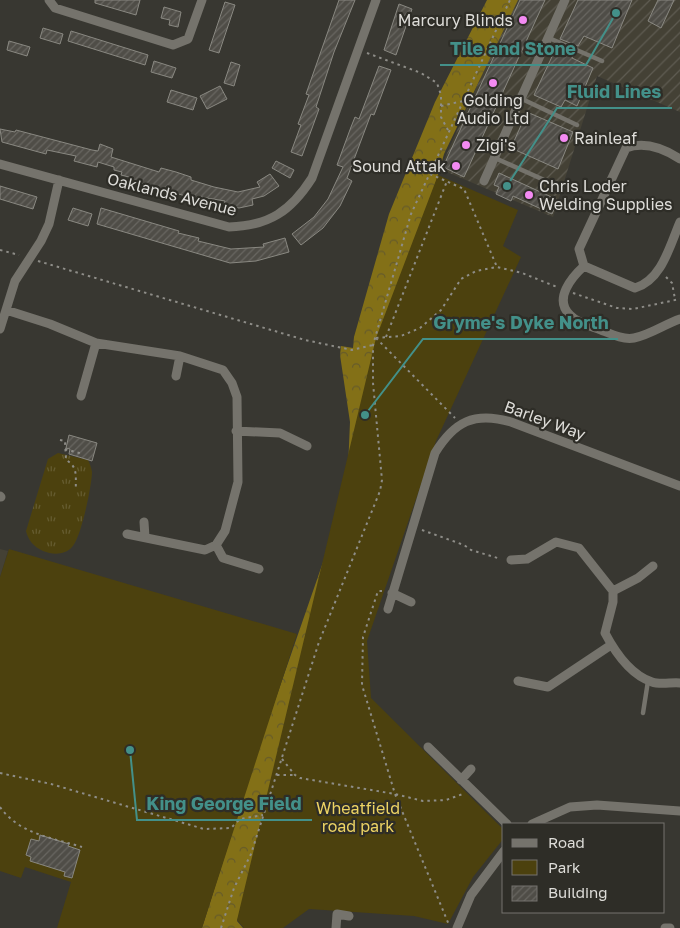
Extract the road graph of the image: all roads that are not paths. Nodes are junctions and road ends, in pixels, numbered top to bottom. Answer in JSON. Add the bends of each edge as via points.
{"nodes":[{"id":1,"x":49,"y":0,"type":"edge"},
{"id":2,"x":202,"y":0,"type":"edge"},
{"id":3,"x":376,"y":0,"type":"edge"},
{"id":4,"x":565,"y":0,"type":"edge"},
{"id":5,"x":549,"y":38,"type":"junction"},
{"id":6,"x":602,"y":61,"type":"dead end"},
{"id":7,"x":522,"y":99,"type":"junction"},
{"id":8,"x":578,"y":125,"type":"dead end"},
{"id":9,"x":495,"y":158,"type":"junction"},
{"id":10,"x":680,"y":159,"type":"edge"},
{"id":11,"x":0,"y":164,"type":"edge"},
{"id":12,"x":59,"y":180,"type":"junction"},
{"id":13,"x":484,"y":182,"type":"dead end"},
{"id":14,"x":562,"y":188,"type":"dead end"},
{"id":15,"x":680,"y":222,"type":"edge"},
{"id":16,"x":584,"y":266,"type":"junction"},
{"id":17,"x":6,"y":310,"type":"junction"},
{"id":18,"x":680,"y":319,"type":"edge"},
{"id":19,"x":0,"y":329,"type":"edge"},
{"id":20,"x":96,"y":343,"type":"junction"},
{"id":21,"x":180,"y":356,"type":"junction"},
{"id":22,"x":176,"y":376,"type":"dead end"},
{"id":23,"x":81,"y":396,"type":"dead end"},
{"id":24,"x":236,"y":431,"type":"junction"},
{"id":25,"x":307,"y":446,"type":"dead end"},
{"id":26,"x":680,"y":486,"type":"edge"},
{"id":27,"x":144,"y":522,"type":"dead end"},
{"id":28,"x":127,"y":534,"type":"dead end"},
{"id":29,"x":145,"y":537,"type":"junction"},
{"id":30,"x":216,"y":545,"type":"junction"},
{"id":31,"x":511,"y":560,"type":"road end"},
{"id":32,"x":653,"y":566,"type":"dead end"},
{"id":33,"x":259,"y":569,"type":"dead end"},
{"id":34,"x":613,"y":591,"type":"junction"},
{"id":35,"x":392,"y":593,"type":"junction"},
{"id":36,"x":411,"y":602,"type":"dead end"},
{"id":37,"x":388,"y":609,"type":"dead end"},
{"id":38,"x":611,"y":645,"type":"junction"},
{"id":39,"x":648,"y":680,"type":"junction"},
{"id":40,"x":518,"y":681,"type":"dead end"},
{"id":41,"x":680,"y":683,"type":"edge"},
{"id":42,"x":642,"y":713,"type":"dead end"},
{"id":43,"x":428,"y":747,"type":"dead end"},
{"id":44,"x":471,"y":769,"type":"dead end"},
{"id":45,"x":461,"y":780,"type":"junction"},
{"id":46,"x":680,"y":811,"type":"edge"},
{"id":47,"x":506,"y":823,"type":"edge"},
{"id":48,"x":534,"y":823,"type":"edge"},
{"id":49,"x":502,"y":854,"type":"edge"},
{"id":50,"x":350,"y":916,"type":"dead end"},
{"id":51,"x":336,"y":928,"type":"edge"},
{"id":52,"x":456,"y":928,"type":"edge"},
{"id":53,"x":666,"y":928,"type":"edge"},
{"id":54,"x":670,"y":928,"type":"edge"}],
"edges":[{"from":1,"to":2,"type":"street","via":[[55,8],[173,45],[188,40]]},
{"from":3,"to":12,"type":"street","name":"Oaklands Avenue","via":[[312,178],[300,197],[285,211],[249,226],[229,227]]},
{"from":4,"to":5,"type":"street"},
{"from":5,"to":6,"type":"lane"},
{"from":5,"to":7,"type":"street"},
{"from":7,"to":8,"type":"lane"},
{"from":7,"to":9,"type":"street"},
{"from":9,"to":13,"type":"street"},
{"from":9,"to":14,"type":"lane"},
{"from":10,"to":16,"type":"street","via":[[656,147],[638,144],[626,148],[579,249]]},
{"from":11,"to":12,"type":"street","name":"Oaklands Avenue"},
{"from":12,"to":17,"type":"street","via":[[49,224],[14,282]]},
{"from":15,"to":16,"type":"street","via":[[657,274],[646,285],[635,288]]},
{"from":16,"to":18,"type":"street","via":[[570,279],[564,306],[569,315],[580,322],[621,338],[633,338]]},
{"from":17,"to":19,"type":"street"},
{"from":17,"to":20,"type":"street"},
{"from":20,"to":21,"type":"street"},
{"from":20,"to":23,"type":"street"},
{"from":21,"to":22,"type":"street"},
{"from":21,"to":24,"type":"street","via":[[223,370],[237,397]]},
{"from":24,"to":25,"type":"street","via":[[280,433]]},
{"from":24,"to":30,"type":"street","via":[[238,482],[225,531]]},
{"from":26,"to":35,"type":"street","name":"Barley Way","via":[[495,417],[460,424],[446,436],[435,453]]},
{"from":27,"to":29,"type":"street"},
{"from":28,"to":29,"type":"street"},
{"from":29,"to":30,"type":"street","via":[[205,550]]},
{"from":30,"to":33,"type":"street","via":[[223,558]]},
{"from":31,"to":34,"type":"street","via":[[527,559],[556,542],[579,548]]},
{"from":32,"to":34,"type":"street"},
{"from":34,"to":38,"type":"street","via":[[605,633]]},
{"from":35,"to":36,"type":"street"},
{"from":35,"to":37,"type":"street"},
{"from":38,"to":39,"type":"street","via":[[631,670]]},
{"from":38,"to":40,"type":"street","via":[[548,688]]},
{"from":39,"to":41,"type":"street"},
{"from":39,"to":42,"type":"lane"},
{"from":43,"to":45,"type":"street"},
{"from":44,"to":45,"type":"street"},
{"from":45,"to":47,"type":"street"},
{"from":46,"to":48,"type":"street","via":[[597,805],[570,807]]},
{"from":49,"to":52,"type":"street","via":[[471,895]]},
{"from":50,"to":51,"type":"street","via":[[337,914]]},
{"from":53,"to":54,"type":"street"}]}
